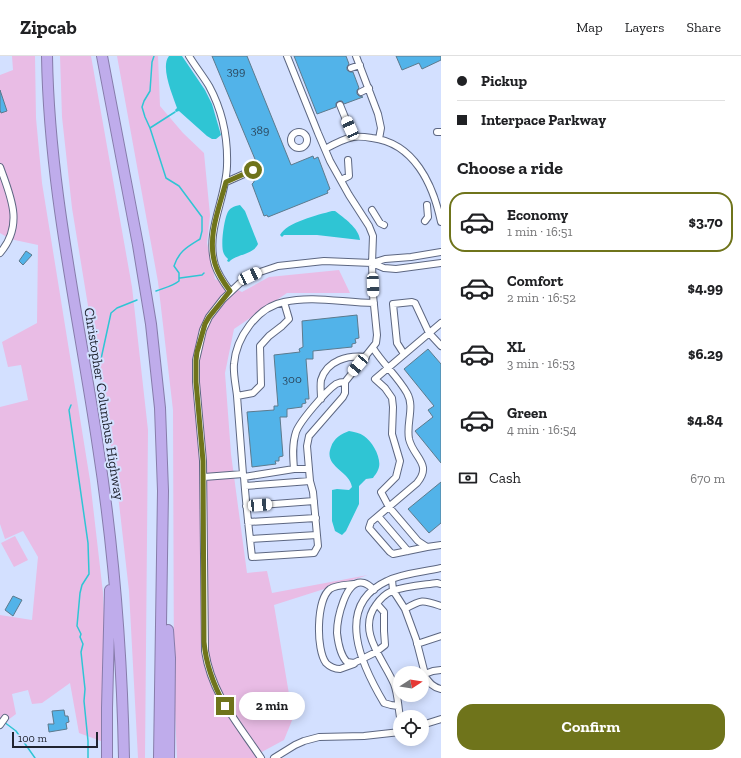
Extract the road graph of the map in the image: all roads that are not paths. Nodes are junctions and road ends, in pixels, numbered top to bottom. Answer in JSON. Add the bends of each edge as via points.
{"nodes":[{"id":1,"x":47,"y":56,"type":"edge"},
{"id":2,"x":102,"y":56,"type":"edge"},
{"id":3,"x":189,"y":56,"type":"edge"},
{"id":4,"x":287,"y":56,"type":"edge"},
{"id":5,"x":356,"y":56,"type":"edge"},
{"id":6,"x":360,"y":65,"type":"junction"},
{"id":7,"x":351,"y":68,"type":"dead end"},
{"id":8,"x":369,"y":88,"type":"junction"},
{"id":9,"x":361,"y":92,"type":"dead end"},
{"id":10,"x":340,"y":105,"type":"dead end"},
{"id":11,"x":318,"y":133,"type":"junction"},
{"id":12,"x":306,"y":137,"type":"dead end"},
{"id":13,"x":353,"y":137,"type":"junction"},
{"id":14,"x":379,"y":139,"type":"junction"},
{"id":15,"x":325,"y":148,"type":"junction"},
{"id":16,"x":348,"y":160,"type":"dead end"},
{"id":17,"x":0,"y":167,"type":"edge"},
{"id":18,"x":253,"y":170,"type":"dead end"},
{"id":19,"x":341,"y":180,"type":"junction"},
{"id":20,"x":226,"y":182,"type":"junction"},
{"id":21,"x":427,"y":205,"type":"dead end"},
{"id":22,"x":372,"y":210,"type":"dead end"},
{"id":23,"x":424,"y":221,"type":"dead end"},
{"id":24,"x":441,"y":222,"type":"edge"},
{"id":25,"x":384,"y":224,"type":"dead end"},
{"id":26,"x":441,"y":252,"type":"edge"},
{"id":27,"x":0,"y":253,"type":"edge"},
{"id":28,"x":372,"y":263,"type":"junction"},
{"id":29,"x":441,"y":263,"type":"edge"},
{"id":30,"x":230,"y":291,"type":"junction"},
{"id":31,"x":284,"y":302,"type":"junction"},
{"id":32,"x":374,"y":302,"type":"junction"},
{"id":33,"x":441,"y":323,"type":"edge"},
{"id":34,"x":429,"y":333,"type":"junction"},
{"id":35,"x":441,"y":346,"type":"edge"},
{"id":36,"x":373,"y":348,"type":"junction"},
{"id":37,"x":404,"y":354,"type":"junction"},
{"id":38,"x":366,"y":357,"type":"junction"},
{"id":39,"x":388,"y":368,"type":"junction"},
{"id":40,"x":344,"y":382,"type":"junction"},
{"id":41,"x":237,"y":396,"type":"junction"},
{"id":42,"x":321,"y":399,"type":"junction"},
{"id":43,"x":294,"y":469,"type":"junction"},
{"id":44,"x":309,"y":469,"type":"junction"},
{"id":45,"x":244,"y":476,"type":"junction"},
{"id":46,"x":204,"y":477,"type":"junction"},
{"id":47,"x":310,"y":481,"type":"junction"},
{"id":48,"x":244,"y":486,"type":"junction"},
{"id":49,"x":314,"y":501,"type":"junction"},
{"id":50,"x":246,"y":506,"type":"junction"},
{"id":51,"x":389,"y":506,"type":"junction"},
{"id":52,"x":378,"y":516,"type":"junction"},
{"id":53,"x":316,"y":518,"type":"junction"},
{"id":54,"x":248,"y":522,"type":"junction"},
{"id":55,"x":317,"y":534,"type":"junction"},
{"id":56,"x":163,"y":535,"type":"junction"},
{"id":57,"x":250,"y":539,"type":"junction"},
{"id":58,"x":441,"y":545,"type":"edge"},
{"id":59,"x":111,"y":546,"type":"junction"},
{"id":60,"x":427,"y":547,"type":"junction"},
{"id":61,"x":408,"y":551,"type":"junction"},
{"id":62,"x":441,"y":568,"type":"edge"},
{"id":63,"x":392,"y":579,"type":"junction"},
{"id":64,"x":354,"y":584,"type":"junction"},
{"id":65,"x":441,"y":584,"type":"edge"},
{"id":66,"x":374,"y":590,"type":"junction"},
{"id":67,"x":393,"y":591,"type":"junction"},
{"id":68,"x":377,"y":604,"type":"junction"},
{"id":69,"x":441,"y":606,"type":"edge"},
{"id":70,"x":405,"y":609,"type":"junction"},
{"id":71,"x":441,"y":636,"type":"edge"},
{"id":72,"x":418,"y":644,"type":"junction"},
{"id":73,"x":376,"y":652,"type":"junction"},
{"id":74,"x":362,"y":659,"type":"junction"},
{"id":75,"x":354,"y":663,"type":"junction"},
{"id":76,"x":422,"y":666,"type":"edge"},
{"id":77,"x":441,"y":670,"type":"edge"},
{"id":78,"x":429,"y":673,"type":"edge"},
{"id":79,"x":393,"y":680,"type":"edge"},
{"id":80,"x":429,"y":682,"type":"edge"},
{"id":81,"x":441,"y":689,"type":"edge"},
{"id":82,"x":398,"y":702,"type":"edge"},
{"id":83,"x":398,"y":706,"type":"junction"},
{"id":84,"x":399,"y":710,"type":"edge"},
{"id":85,"x":5,"y":718,"type":"dead end"},
{"id":86,"x":441,"y":719,"type":"edge"},
{"id":87,"x":429,"y":723,"type":"edge"},
{"id":88,"x":0,"y":724,"type":"edge"},
{"id":89,"x":393,"y":733,"type":"edge"},
{"id":90,"x":107,"y":758,"type":"edge"},
{"id":91,"x":124,"y":758,"type":"edge"},
{"id":92,"x":160,"y":758,"type":"edge"},
{"id":93,"x":169,"y":758,"type":"edge"},
{"id":94,"x":261,"y":758,"type":"edge"},
{"id":95,"x":274,"y":758,"type":"edge"}],
"edges":[{"from":1,"to":59,"type":"highway","name":"Christopher Columbus Highway","via":[[49,123],[59,212],[98,445]]},
{"from":2,"to":56,"type":"highway","via":[[151,324],[160,408]]},
{"from":3,"to":20,"type":"street","via":[[209,86],[222,121],[226,136]]},
{"from":4,"to":11,"type":"street"},
{"from":5,"to":6,"type":"street"},
{"from":6,"to":7,"type":"street"},
{"from":6,"to":8,"type":"street"},
{"from":8,"to":9,"type":"street"},
{"from":8,"to":14,"type":"street","via":[[381,128]]},
{"from":10,"to":13,"type":"street"},
{"from":11,"to":12,"type":"street"},
{"from":11,"to":15,"type":"street"},
{"from":13,"to":14,"type":"street"},
{"from":13,"to":15,"type":"street"},
{"from":14,"to":24,"type":"street","via":[[398,146],[420,168]]},
{"from":15,"to":19,"type":"street"},
{"from":16,"to":19,"type":"street","via":[[349,176]]},
{"from":17,"to":27,"type":"street","via":[[12,203],[14,218],[8,242]]},
{"from":18,"to":20,"type":"street"},
{"from":19,"to":28,"type":"street","via":[[371,231],[374,243]]},
{"from":20,"to":30,"type":"street","via":[[216,215],[212,241],[215,265]]},
{"from":21,"to":23,"type":"street","via":[[428,218]]},
{"from":22,"to":25,"type":"street","via":[[380,223]]},
{"from":26,"to":28,"type":"street"},
{"from":28,"to":29,"type":"street","via":[[396,269]]},
{"from":28,"to":30,"type":"street","via":[[324,260],[288,264],[250,276]]},
{"from":28,"to":32,"type":"street"},
{"from":30,"to":46,"type":"street","via":[[205,324],[197,352],[196,382]]},
{"from":31,"to":32,"type":"street","via":[[298,298]]},
{"from":31,"to":41,"type":"street","via":[[277,303],[259,315],[246,331],[234,366]]},
{"from":31,"to":41,"type":"street","via":[[289,319],[260,346],[261,385],[254,393]]},
{"from":32,"to":36,"type":"street","via":[[377,336]]},
{"from":33,"to":34,"type":"street"},
{"from":34,"to":35,"type":"street"},
{"from":34,"to":37,"type":"street"},
{"from":34,"to":37,"type":"street","via":[[415,303],[393,304],[397,343]]},
{"from":36,"to":38,"type":"street"},
{"from":36,"to":39,"type":"street"},
{"from":37,"to":39,"type":"street"},
{"from":38,"to":40,"type":"street"},
{"from":38,"to":42,"type":"street","via":[[354,356],[331,364],[323,374]]},
{"from":39,"to":51,"type":"street","via":[[375,379],[392,398],[392,434],[400,461],[396,477],[381,492]]},
{"from":39,"to":51,"type":"street","via":[[409,398],[410,441],[424,466],[417,483]]},
{"from":40,"to":42,"type":"street","via":[[337,383]]},
{"from":40,"to":44,"type":"street","via":[[345,394],[309,436]]},
{"from":41,"to":45,"type":"street"},
{"from":42,"to":43,"type":"street","via":[[296,431],[293,445]]},
{"from":43,"to":44,"type":"street"},
{"from":43,"to":45,"type":"street"},
{"from":44,"to":47,"type":"street"},
{"from":45,"to":46,"type":"street"},
{"from":45,"to":48,"type":"street"},
{"from":46,"to":94,"type":"street","via":[[204,642],[207,662],[217,692]]},
{"from":47,"to":48,"type":"street"},
{"from":47,"to":49,"type":"street"},
{"from":48,"to":50,"type":"street"},
{"from":49,"to":50,"type":"street"},
{"from":49,"to":53,"type":"street"},
{"from":50,"to":54,"type":"street"},
{"from":51,"to":52,"type":"street"},
{"from":51,"to":60,"type":"street","via":[[418,541]]},
{"from":52,"to":61,"type":"street"},
{"from":52,"to":61,"type":"street","via":[[369,528],[393,554]]},
{"from":53,"to":54,"type":"street"},
{"from":53,"to":55,"type":"street"},
{"from":54,"to":57,"type":"street"},
{"from":55,"to":57,"type":"street"},
{"from":55,"to":57,"type":"street","via":[[318,546],[314,553],[252,557]]},
{"from":56,"to":92,"type":"highway"},
{"from":56,"to":93,"type":"highway","via":[[170,658]]},
{"from":58,"to":60,"type":"street"},
{"from":59,"to":90,"type":"highway"},
{"from":59,"to":91,"type":"highway","name":"Christopher Columbus Highway","via":[[120,644]]},
{"from":60,"to":61,"type":"street"},
{"from":62,"to":63,"type":"street"},
{"from":63,"to":66,"type":"street"},
{"from":63,"to":67,"type":"street"},
{"from":64,"to":66,"type":"street","via":[[364,583]]},
{"from":64,"to":75,"type":"street","via":[[344,599],[337,632],[344,659]]},
{"from":64,"to":75,"type":"street","via":[[334,587],[328,592],[322,604],[319,628],[321,650],[327,663],[335,669]]},
{"from":65,"to":67,"type":"street"},
{"from":66,"to":74,"type":"street","via":[[361,606],[357,621],[356,635]]},
{"from":67,"to":68,"type":"street"},
{"from":67,"to":70,"type":"street"},
{"from":68,"to":73,"type":"street","via":[[373,608],[369,626]]},
{"from":68,"to":73,"type":"street","via":[[384,612],[386,643]]},
{"from":69,"to":70,"type":"street","via":[[422,600]]},
{"from":70,"to":72,"type":"street"},
{"from":71,"to":72,"type":"street"},
{"from":72,"to":76,"type":"street"},
{"from":73,"to":74,"type":"street"},
{"from":73,"to":79,"type":"street"},
{"from":74,"to":75,"type":"street"},
{"from":74,"to":83,"type":"street","via":[[366,672],[384,703]]},
{"from":77,"to":78,"type":"street"},
{"from":80,"to":81,"type":"street"},
{"from":82,"to":83,"type":"street"},
{"from":83,"to":84,"type":"street"},
{"from":85,"to":88,"type":"street"},
{"from":86,"to":87,"type":"street"},
{"from":89,"to":95,"type":"street","via":[[319,738],[300,743]]}]}
